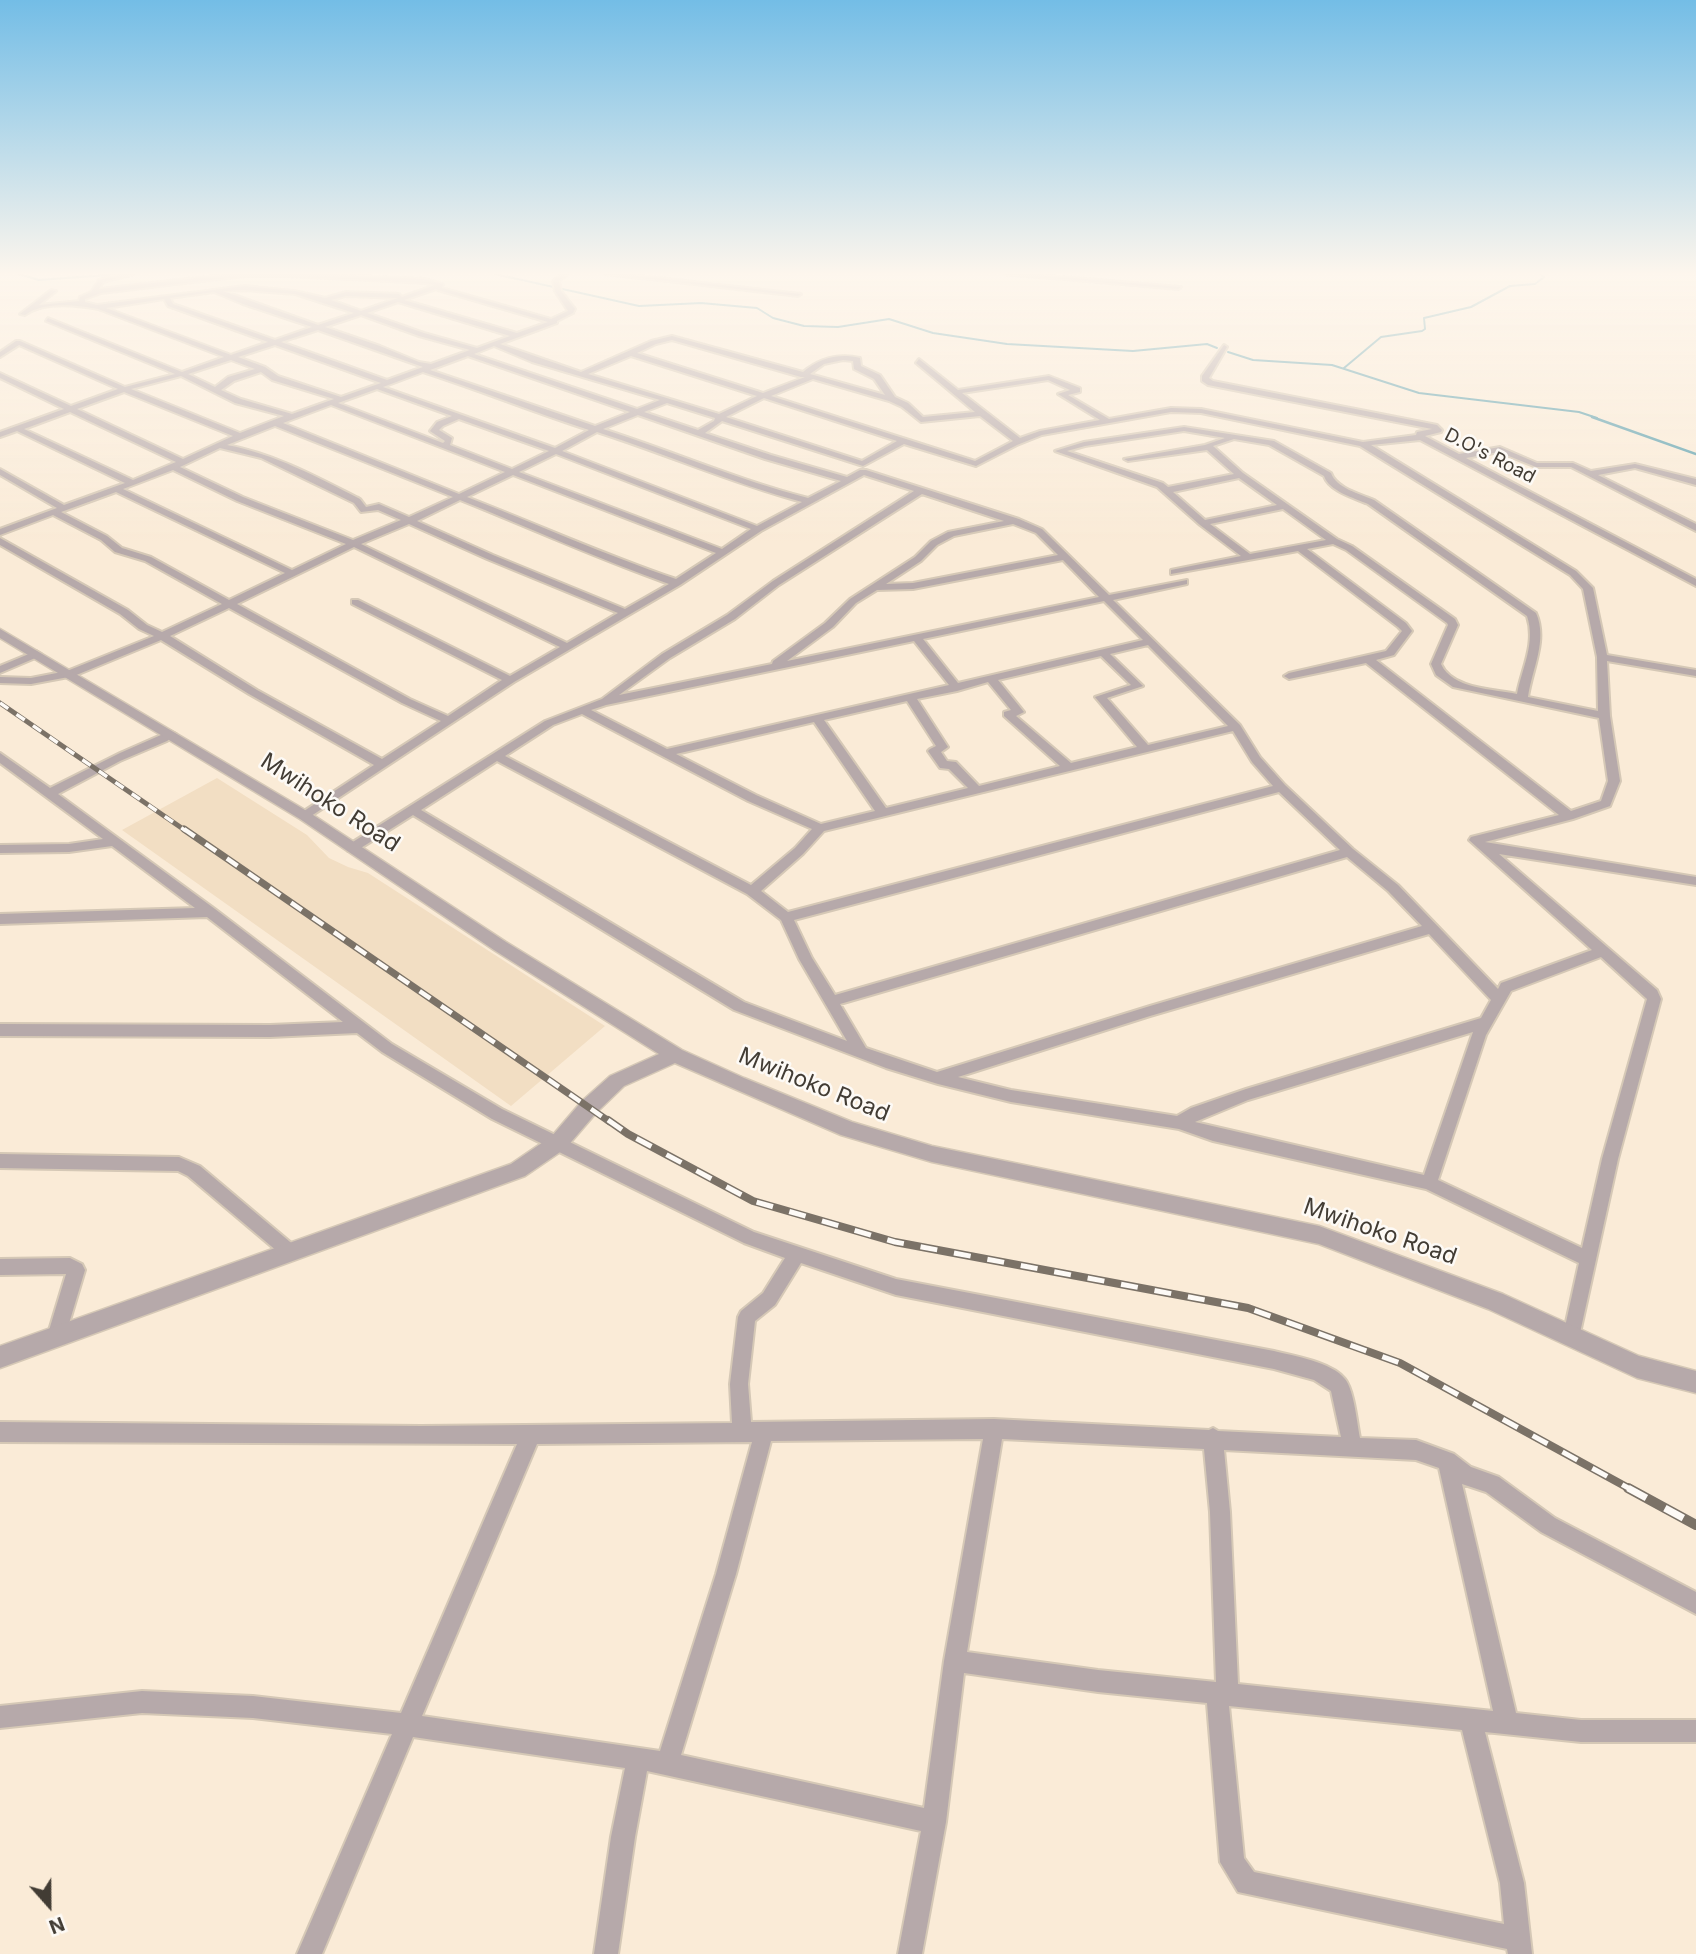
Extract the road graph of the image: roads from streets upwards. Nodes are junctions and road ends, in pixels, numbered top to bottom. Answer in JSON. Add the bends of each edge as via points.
{"nodes":[{"id":1,"x":70,"y":365,"type":"edge"},
{"id":2,"x":161,"y":365,"type":"edge"},
{"id":3,"x":206,"y":365,"type":"edge"},
{"id":4,"x":251,"y":365,"type":"edge"},
{"id":5,"x":332,"y":365,"type":"edge"},
{"id":6,"x":424,"y":365,"type":"edge"},
{"id":7,"x":439,"y":365,"type":"edge"},
{"id":8,"x":509,"y":365,"type":"edge"},
{"id":9,"x":555,"y":365,"type":"edge"},
{"id":10,"x":595,"y":365,"type":"edge"},
{"id":11,"x":668,"y":365,"type":"edge"},
{"id":12,"x":769,"y":365,"type":"edge"},
{"id":13,"x":819,"y":365,"type":"edge"},
{"id":14,"x":857,"y":365,"type":"edge"},
{"id":15,"x":924,"y":365,"type":"edge"},
{"id":16,"x":1213,"y":365,"type":"edge"},
{"id":17,"x":434,"y":367,"type":"junction"},
{"id":18,"x":262,"y":369,"type":"junction"},
{"id":19,"x":424,"y":370,"type":"junction"},
{"id":20,"x":584,"y":373,"type":"junction"},
{"id":21,"x":183,"y":374,"type":"junction"},
{"id":22,"x":0,"y":375,"type":"edge"},
{"id":23,"x":808,"y":376,"type":"junction"},
{"id":24,"x":383,"y":385,"type":"junction"},
{"id":25,"x":124,"y":389,"type":"junction"},
{"id":26,"x":217,"y":389,"type":"junction"},
{"id":27,"x":957,"y":392,"type":"junction"},
{"id":28,"x":763,"y":396,"type":"junction"},
{"id":29,"x":667,"y":400,"type":"junction"},
{"id":30,"x":892,"y":400,"type":"junction"},
{"id":31,"x":344,"y":401,"type":"junction"},
{"id":32,"x":332,"y":403,"type":"junction"},
{"id":33,"x":73,"y":408,"type":"junction"},
{"id":34,"x":638,"y":412,"type":"junction"},
{"id":35,"x":982,"y":414,"type":"junction"},
{"id":36,"x":460,"y":416,"type":"junction"},
{"id":37,"x":719,"y":417,"type":"junction"},
{"id":38,"x":291,"y":419,"type":"junction"},
{"id":39,"x":1107,"y":421,"type":"junction"},
{"id":40,"x":278,"y":424,"type":"junction"},
{"id":41,"x":598,"y":428,"type":"junction"},
{"id":42,"x":19,"y":429,"type":"junction"},
{"id":43,"x":699,"y":433,"type":"junction"},
{"id":44,"x":0,"y":435,"type":"edge"},
{"id":45,"x":242,"y":436,"type":"junction"},
{"id":46,"x":1235,"y":437,"type":"junction"},
{"id":47,"x":1421,"y":437,"type":"junction"},
{"id":48,"x":905,"y":440,"type":"junction"},
{"id":49,"x":1019,"y":441,"type":"junction"},
{"id":50,"x":1107,"y":442,"type":"junction"},
{"id":51,"x":1363,"y":444,"type":"junction"},
{"id":52,"x":223,"y":446,"type":"junction"},
{"id":53,"x":444,"y":447,"type":"junction"},
{"id":54,"x":1209,"y":447,"type":"junction"},
{"id":55,"x":554,"y":452,"type":"junction"},
{"id":56,"x":1457,"y":457,"type":"junction"},
{"id":57,"x":1128,"y":459,"type":"junction"},
{"id":58,"x":178,"y":464,"type":"junction"},
{"id":59,"x":511,"y":471,"type":"junction"},
{"id":60,"x":0,"y":472,"type":"edge"},
{"id":61,"x":1593,"y":473,"type":"junction"},
{"id":62,"x":1240,"y":475,"type":"junction"},
{"id":63,"x":847,"y":481,"type":"junction"},
{"id":64,"x":1696,"y":482,"type":"edge"},
{"id":65,"x":134,"y":483,"type":"junction"},
{"id":66,"x":1164,"y":488,"type":"junction"},
{"id":67,"x":116,"y":489,"type":"junction"},
{"id":68,"x":920,"y":491,"type":"junction"},
{"id":69,"x":461,"y":496,"type":"junction"},
{"id":70,"x":809,"y":501,"type":"junction"},
{"id":71,"x":1286,"y":506,"type":"junction"},
{"id":72,"x":58,"y":510,"type":"junction"},
{"id":73,"x":411,"y":520,"type":"junction"},
{"id":74,"x":1017,"y":521,"type":"junction"},
{"id":75,"x":1203,"y":523,"type":"junction"},
{"id":76,"x":1696,"y":528,"type":"edge"},
{"id":77,"x":758,"y":529,"type":"junction"},
{"id":78,"x":0,"y":532,"type":"edge"},
{"id":79,"x":0,"y":541,"type":"edge"},
{"id":80,"x":1334,"y":541,"type":"junction"},
{"id":81,"x":354,"y":544,"type":"junction"},
{"id":82,"x":1298,"y":547,"type":"junction"},
{"id":83,"x":725,"y":554,"type":"junction"},
{"id":84,"x":1062,"y":557,"type":"junction"},
{"id":85,"x":1248,"y":557,"type":"junction"},
{"id":86,"x":1174,"y":572,"type":"dead end"},
{"id":87,"x":295,"y":574,"type":"junction"},
{"id":88,"x":1184,"y":582,"type":"dead end"},
{"id":89,"x":677,"y":583,"type":"junction"},
{"id":90,"x":1696,"y":583,"type":"edge"},
{"id":91,"x":873,"y":587,"type":"junction"},
{"id":92,"x":1107,"y":598,"type":"junction"},
{"id":93,"x":355,"y":602,"type":"dead end"},
{"id":94,"x":229,"y":603,"type":"junction"},
{"id":95,"x":626,"y":613,"type":"junction"},
{"id":96,"x":0,"y":633,"type":"edge"},
{"id":97,"x":162,"y":636,"type":"junction"},
{"id":98,"x":917,"y":638,"type":"junction"},
{"id":99,"x":1150,"y":642,"type":"junction"},
{"id":100,"x":568,"y":647,"type":"junction"},
{"id":101,"x":36,"y":654,"type":"junction"},
{"id":102,"x":1104,"y":654,"type":"junction"},
{"id":103,"x":1602,"y":657,"type":"junction"},
{"id":104,"x":1368,"y":659,"type":"junction"},
{"id":105,"x":773,"y":666,"type":"junction"},
{"id":106,"x":0,"y":670,"type":"edge"},
{"id":107,"x":1696,"y":673,"type":"edge"},
{"id":108,"x":70,"y":674,"type":"junction"},
{"id":109,"x":1289,"y":676,"type":"dead end"},
{"id":110,"x":0,"y":680,"type":"edge"},
{"id":111,"x":510,"y":680,"type":"junction"},
{"id":112,"x":992,"y":680,"type":"junction"},
{"id":113,"x":957,"y":688,"type":"junction"},
{"id":114,"x":910,"y":697,"type":"junction"},
{"id":115,"x":1521,"y":698,"type":"junction"},
{"id":116,"x":603,"y":702,"type":"junction"},
{"id":117,"x":582,"y":710,"type":"junction"},
{"id":118,"x":1604,"y":716,"type":"junction"},
{"id":119,"x":816,"y":717,"type":"junction"},
{"id":120,"x":448,"y":720,"type":"junction"},
{"id":121,"x":1236,"y":727,"type":"junction"},
{"id":122,"x":170,"y":734,"type":"junction"},
{"id":123,"x":1144,"y":748,"type":"junction"},
{"id":124,"x":665,"y":753,"type":"junction"},
{"id":125,"x":497,"y":756,"type":"junction"},
{"id":126,"x":0,"y":758,"type":"edge"},
{"id":127,"x":382,"y":764,"type":"junction"},
{"id":128,"x":1067,"y":766,"type":"junction"},
{"id":129,"x":1281,"y":788,"type":"junction"},
{"id":130,"x":975,"y":789,"type":"junction"},
{"id":131,"x":48,"y":794,"type":"junction"},
{"id":132,"x":413,"y":810,"type":"junction"},
{"id":133,"x":882,"y":811,"type":"junction"},
{"id":134,"x":305,"y":816,"type":"junction"},
{"id":135,"x":1569,"y":817,"type":"junction"},
{"id":136,"x":820,"y":828,"type":"junction"},
{"id":137,"x":112,"y":842,"type":"junction"},
{"id":138,"x":1482,"y":847,"type":"junction"},
{"id":139,"x":352,"y":848,"type":"junction"},
{"id":140,"x":0,"y":849,"type":"edge"},
{"id":141,"x":1349,"y":852,"type":"junction"},
{"id":142,"x":1696,"y":881,"type":"edge"},
{"id":143,"x":752,"y":891,"type":"junction"},
{"id":144,"x":210,"y":912,"type":"junction"},
{"id":145,"x":786,"y":918,"type":"junction"},
{"id":146,"x":0,"y":919,"type":"edge"},
{"id":147,"x":1433,"y":928,"type":"junction"},
{"id":148,"x":1603,"y":951,"type":"junction"},
{"id":149,"x":1499,"y":999,"type":"junction"},
{"id":150,"x":833,"y":1001,"type":"junction"},
{"id":151,"x":1487,"y":1022,"type":"junction"},
{"id":152,"x":356,"y":1027,"type":"junction"},
{"id":153,"x":0,"y":1030,"type":"edge"},
{"id":154,"x":860,"y":1051,"type":"junction"},
{"id":155,"x":675,"y":1055,"type":"junction"},
{"id":156,"x":938,"y":1078,"type":"junction"},
{"id":157,"x":1179,"y":1124,"type":"junction"},
{"id":158,"x":559,"y":1142,"type":"junction"},
{"id":159,"x":0,"y":1161,"type":"edge"},
{"id":160,"x":1429,"y":1183,"type":"junction"},
{"id":161,"x":290,"y":1252,"type":"junction"},
{"id":162,"x":797,"y":1254,"type":"junction"},
{"id":163,"x":1589,"y":1259,"type":"junction"},
{"id":164,"x":0,"y":1267,"type":"edge"},
{"id":165,"x":1572,"y":1336,"type":"junction"},
{"id":166,"x":56,"y":1337,"type":"junction"},
{"id":167,"x":0,"y":1357,"type":"edge"},
{"id":168,"x":1696,"y":1382,"type":"edge"},
{"id":169,"x":994,"y":1429,"type":"junction"},
{"id":170,"x":0,"y":1432,"type":"edge"},
{"id":171,"x":742,"y":1432,"type":"junction"},
{"id":172,"x":764,"y":1432,"type":"junction"},
{"id":173,"x":531,"y":1434,"type":"junction"},
{"id":174,"x":1213,"y":1438,"type":"junction"},
{"id":175,"x":1353,"y":1447,"type":"junction"},
{"id":176,"x":1447,"y":1461,"type":"junction"},
{"id":177,"x":1696,"y":1603,"type":"edge"},
{"id":178,"x":955,"y":1661,"type":"junction"},
{"id":179,"x":1222,"y":1693,"type":"junction"},
{"id":180,"x":0,"y":1717,"type":"edge"},
{"id":181,"x":1470,"y":1719,"type":"junction"},
{"id":182,"x":1507,"y":1723,"type":"junction"},
{"id":183,"x":406,"y":1725,"type":"junction"},
{"id":184,"x":1696,"y":1731,"type":"edge"},
{"id":185,"x":638,"y":1759,"type":"junction"},
{"id":186,"x":667,"y":1763,"type":"junction"},
{"id":187,"x":934,"y":1822,"type":"junction"},
{"id":188,"x":1520,"y":1947,"type":"edge"},
{"id":189,"x":309,"y":1954,"type":"edge"},
{"id":190,"x":606,"y":1954,"type":"edge"},
{"id":191,"x":909,"y":1954,"type":"edge"}],
"edges":[{"from":1,"to":25,"type":"street"},
{"from":2,"to":21,"type":"street"},
{"from":3,"to":21,"type":"street"},
{"from":4,"to":18,"type":"street"},
{"from":5,"to":24,"type":"street"},
{"from":6,"to":17,"type":"street"},
{"from":7,"to":17,"type":"street"},
{"from":8,"to":34,"type":"street"},
{"from":9,"to":20,"type":"street"},
{"from":10,"to":20,"type":"street"},
{"from":11,"to":28,"type":"street"},
{"from":12,"to":23,"type":"street"},
{"from":13,"to":23,"type":"street","via":[[810,369]]},
{"from":14,"to":30,"type":"street","via":[[877,377]]},
{"from":15,"to":27,"type":"street"},
{"from":16,"to":47,"type":"street","name":"D.O's Road","via":[[1205,379],[1211,383],[1438,429],[1420,433]]},
{"from":17,"to":19,"type":"street"},
{"from":18,"to":26,"type":"street"},
{"from":18,"to":31,"type":"street","via":[[275,378]]},
{"from":19,"to":24,"type":"street"},
{"from":19,"to":41,"type":"street"},
{"from":20,"to":29,"type":"street"},
{"from":21,"to":25,"type":"street"},
{"from":21,"to":26,"type":"street"},
{"from":22,"to":33,"type":"street"},
{"from":23,"to":28,"type":"street"},
{"from":23,"to":30,"type":"street"},
{"from":24,"to":31,"type":"street"},
{"from":24,"to":36,"type":"street"},
{"from":25,"to":33,"type":"street"},
{"from":25,"to":45,"type":"street"},
{"from":26,"to":38,"type":"street"},
{"from":27,"to":35,"type":"street"},
{"from":27,"to":39,"type":"street","via":[[1049,379],[1077,390],[1062,394]]},
{"from":28,"to":37,"type":"street"},
{"from":28,"to":48,"type":"street"},
{"from":29,"to":34,"type":"street"},
{"from":29,"to":37,"type":"street"},
{"from":30,"to":35,"type":"street","via":[[921,420]]},
{"from":31,"to":32,"type":"street"},
{"from":32,"to":38,"type":"street"},
{"from":32,"to":53,"type":"street"},
{"from":33,"to":42,"type":"street"},
{"from":33,"to":58,"type":"street"},
{"from":34,"to":41,"type":"street"},
{"from":34,"to":43,"type":"street"},
{"from":35,"to":49,"type":"street"},
{"from":36,"to":53,"type":"street","via":[[434,431],[449,440]]},
{"from":36,"to":55,"type":"street"},
{"from":37,"to":43,"type":"street"},
{"from":37,"to":48,"type":"street","via":[[863,464]]},
{"from":38,"to":40,"type":"street"},
{"from":39,"to":49,"type":"street"},
{"from":39,"to":51,"type":"street","via":[[1158,411],[1201,411]]},
{"from":40,"to":45,"type":"street"},
{"from":40,"to":69,"type":"street"},
{"from":41,"to":55,"type":"street"},
{"from":41,"to":70,"type":"street","via":[[685,462]]},
{"from":42,"to":44,"type":"street"},
{"from":42,"to":65,"type":"street"},
{"from":43,"to":63,"type":"street"},
{"from":45,"to":52,"type":"street"},
{"from":46,"to":50,"type":"street","via":[[1184,429]]},
{"from":46,"to":54,"type":"street"},
{"from":46,"to":115,"type":"street","via":[[1270,443],[1328,475],[1333,483],[1371,502],[1532,615],[1534,655]]},
{"from":47,"to":51,"type":"street"},
{"from":47,"to":56,"type":"street","name":"D.O's Road"},
{"from":48,"to":49,"type":"street","via":[[976,464]]},
{"from":50,"to":57,"type":"street"},
{"from":50,"to":66,"type":"street","via":[[1059,452]]},
{"from":51,"to":103,"type":"street","via":[[1578,577],[1588,588]]},
{"from":52,"to":58,"type":"street"},
{"from":52,"to":73,"type":"street","via":[[247,449],[284,464],[357,501],[364,510],[379,507]]},
{"from":53,"to":59,"type":"street"},
{"from":54,"to":57,"type":"street"},
{"from":54,"to":62,"type":"street"},
{"from":55,"to":59,"type":"street"},
{"from":55,"to":77,"type":"street"},
{"from":56,"to":61,"type":"street","via":[[1500,449],[1536,465],[1563,463]]},
{"from":56,"to":90,"type":"street","name":"D.O's Road"},
{"from":57,"to":66,"type":"street"},
{"from":58,"to":65,"type":"street"},
{"from":58,"to":81,"type":"street","via":[[240,499]]},
{"from":59,"to":69,"type":"street"},
{"from":59,"to":83,"type":"street"},
{"from":60,"to":72,"type":"street"},
{"from":61,"to":64,"type":"street","via":[[1635,466]]},
{"from":61,"to":76,"type":"street"},
{"from":62,"to":66,"type":"street"},
{"from":62,"to":71,"type":"street"},
{"from":63,"to":68,"type":"street","via":[[863,472]]},
{"from":63,"to":70,"type":"street"},
{"from":65,"to":67,"type":"street"},
{"from":66,"to":75,"type":"street"},
{"from":67,"to":72,"type":"street"},
{"from":67,"to":87,"type":"street"},
{"from":68,"to":74,"type":"street"},
{"from":68,"to":116,"type":"street"},
{"from":69,"to":73,"type":"street"},
{"from":69,"to":89,"type":"street","via":[[607,559]]},
{"from":70,"to":77,"type":"street"},
{"from":71,"to":75,"type":"street"},
{"from":71,"to":80,"type":"street"},
{"from":72,"to":78,"type":"street"},
{"from":72,"to":94,"type":"street","via":[[126,555],[148,559]]},
{"from":73,"to":81,"type":"street"},
{"from":73,"to":95,"type":"street"},
{"from":74,"to":84,"type":"street","via":[[1039,531]]},
{"from":74,"to":91,"type":"street","via":[[951,534]]},
{"from":75,"to":85,"type":"street"},
{"from":77,"to":83,"type":"street"},
{"from":79,"to":97,"type":"street"},
{"from":80,"to":82,"type":"street"},
{"from":80,"to":115,"type":"street","via":[[1451,621],[1436,664],[1440,673],[1457,685]]},
{"from":81,"to":87,"type":"street"},
{"from":81,"to":100,"type":"street"},
{"from":82,"to":85,"type":"street"},
{"from":82,"to":104,"type":"street","via":[[1407,631],[1390,653]]},
{"from":83,"to":89,"type":"street"},
{"from":84,"to":91,"type":"street","via":[[913,586]]},
{"from":84,"to":92,"type":"street"},
{"from":85,"to":86,"type":"street"},
{"from":87,"to":94,"type":"street"},
{"from":88,"to":92,"type":"street"},
{"from":89,"to":95,"type":"street"},
{"from":91,"to":105,"type":"street"},
{"from":92,"to":98,"type":"street"},
{"from":92,"to":99,"type":"street"},
{"from":93,"to":111,"type":"street"},
{"from":94,"to":97,"type":"street"},
{"from":94,"to":120,"type":"street"},
{"from":95,"to":100,"type":"street"},
{"from":96,"to":101,"type":"street","name":"Mwihoko Road"},
{"from":97,"to":108,"type":"street"},
{"from":97,"to":127,"type":"street"},
{"from":98,"to":105,"type":"street"},
{"from":98,"to":113,"type":"street"},
{"from":99,"to":102,"type":"street"},
{"from":99,"to":121,"type":"street"},
{"from":100,"to":111,"type":"street"},
{"from":101,"to":106,"type":"street"},
{"from":101,"to":108,"type":"street","name":"Mwihoko Road"},
{"from":102,"to":112,"type":"street"},
{"from":102,"to":123,"type":"street","via":[[1138,686],[1100,697]]},
{"from":103,"to":107,"type":"street"},
{"from":103,"to":118,"type":"street"},
{"from":104,"to":109,"type":"street"},
{"from":104,"to":135,"type":"street"},
{"from":105,"to":116,"type":"street"},
{"from":108,"to":110,"type":"street","via":[[31,681]]},
{"from":108,"to":122,"type":"street","name":"Mwihoko Road"},
{"from":111,"to":120,"type":"street"},
{"from":112,"to":113,"type":"street"},
{"from":112,"to":128,"type":"street","via":[[1018,712],[1008,714]]},
{"from":113,"to":114,"type":"street"},
{"from":114,"to":119,"type":"street"},
{"from":114,"to":130,"type":"street","via":[[943,747],[934,751]]},
{"from":115,"to":118,"type":"street"},
{"from":116,"to":117,"type":"street"},
{"from":117,"to":124,"type":"street"},
{"from":117,"to":125,"type":"street","via":[[549,723]]},
{"from":118,"to":135,"type":"street","via":[[1612,789],[1602,806]]},
{"from":119,"to":124,"type":"street"},
{"from":119,"to":133,"type":"street"},
{"from":120,"to":127,"type":"street"},
{"from":121,"to":123,"type":"street"},
{"from":121,"to":129,"type":"street"},
{"from":122,"to":131,"type":"street"},
{"from":122,"to":134,"type":"street","name":"Mwihoko Road"},
{"from":123,"to":128,"type":"street"},
{"from":124,"to":136,"type":"street","via":[[752,799]]},
{"from":125,"to":132,"type":"street"},
{"from":125,"to":143,"type":"street"},
{"from":126,"to":131,"type":"street"},
{"from":127,"to":134,"type":"street"},
{"from":128,"to":130,"type":"street"},
{"from":129,"to":141,"type":"street"},
{"from":129,"to":145,"type":"street"},
{"from":130,"to":133,"type":"street"},
{"from":131,"to":137,"type":"street"},
{"from":132,"to":139,"type":"street"},
{"from":132,"to":154,"type":"street","via":[[739,1006]]},
{"from":133,"to":136,"type":"street"},
{"from":134,"to":139,"type":"street","name":"Mwihoko Road"},
{"from":135,"to":138,"type":"street","via":[[1475,840]]},
{"from":136,"to":143,"type":"street"},
{"from":137,"to":140,"type":"street"},
{"from":137,"to":144,"type":"street"},
{"from":138,"to":142,"type":"street"},
{"from":138,"to":148,"type":"street"},
{"from":139,"to":155,"type":"street","name":"Mwihoko Road"},
{"from":141,"to":147,"type":"street"},
{"from":141,"to":150,"type":"street"},
{"from":143,"to":145,"type":"street"},
{"from":144,"to":146,"type":"street"},
{"from":144,"to":152,"type":"street"},
{"from":145,"to":150,"type":"street"},
{"from":147,"to":149,"type":"street"},
{"from":147,"to":156,"type":"street"},
{"from":148,"to":149,"type":"street","via":[[1506,987]]},
{"from":148,"to":163,"type":"street","via":[[1654,999],[1610,1159]]},
{"from":149,"to":151,"type":"street"},
{"from":150,"to":154,"type":"street"},
{"from":151,"to":157,"type":"street","via":[[1245,1095]]},
{"from":151,"to":160,"type":"street"},
{"from":152,"to":153,"type":"street"},
{"from":152,"to":158,"type":"street","via":[[497,1114]]},
{"from":154,"to":156,"type":"street"},
{"from":155,"to":158,"type":"street","via":[[617,1082]]},
{"from":155,"to":165,"type":"street","name":"Mwihoko Road","via":[[888,1143],[1319,1235],[1495,1301]]},
{"from":156,"to":157,"type":"street","via":[[1011,1096]]},
{"from":157,"to":160,"type":"street"},
{"from":158,"to":161,"type":"street","via":[[494,1181]]},
{"from":158,"to":162,"type":"street","via":[[750,1238]]},
{"from":159,"to":161,"type":"street","via":[[179,1164],[194,1171]]},
{"from":160,"to":163,"type":"street"},
{"from":161,"to":166,"type":"street"},
{"from":162,"to":171,"type":"street","via":[[769,1299],[747,1317],[739,1384]]},
{"from":162,"to":175,"type":"street","via":[[896,1287],[1321,1373],[1339,1386]]},
{"from":163,"to":165,"type":"street"},
{"from":164,"to":166,"type":"street","via":[[70,1266],[76,1270]]},
{"from":165,"to":168,"type":"street","name":"Mwihoko Road","via":[[1637,1367]]},
{"from":166,"to":167,"type":"street"},
{"from":169,"to":172,"type":"street"},
{"from":169,"to":174,"type":"street"},
{"from":169,"to":178,"type":"street"},
{"from":170,"to":173,"type":"street"},
{"from":171,"to":172,"type":"street"},
{"from":171,"to":173,"type":"street"},
{"from":172,"to":186,"type":"street"},
{"from":173,"to":183,"type":"street"},
{"from":174,"to":175,"type":"street"},
{"from":174,"to":179,"type":"street","via":[[1220,1512]]},
{"from":175,"to":176,"type":"street","via":[[1416,1450]]},
{"from":176,"to":177,"type":"street","via":[[1465,1475],[1492,1484],[1548,1525]]},
{"from":176,"to":182,"type":"street"},
{"from":178,"to":179,"type":"street"},
{"from":178,"to":187,"type":"street"},
{"from":179,"to":181,"type":"street"},
{"from":179,"to":188,"type":"street","via":[[1232,1862],[1247,1884]]},
{"from":180,"to":183,"type":"street","via":[[142,1702],[253,1707]]},
{"from":181,"to":182,"type":"street"},
{"from":181,"to":188,"type":"street","via":[[1512,1883]]},
{"from":182,"to":184,"type":"street","via":[[1581,1731]]},
{"from":183,"to":185,"type":"street"},
{"from":183,"to":189,"type":"street"},
{"from":185,"to":186,"type":"street"},
{"from":185,"to":190,"type":"street"},
{"from":186,"to":187,"type":"street"},
{"from":187,"to":191,"type":"street"}]}
